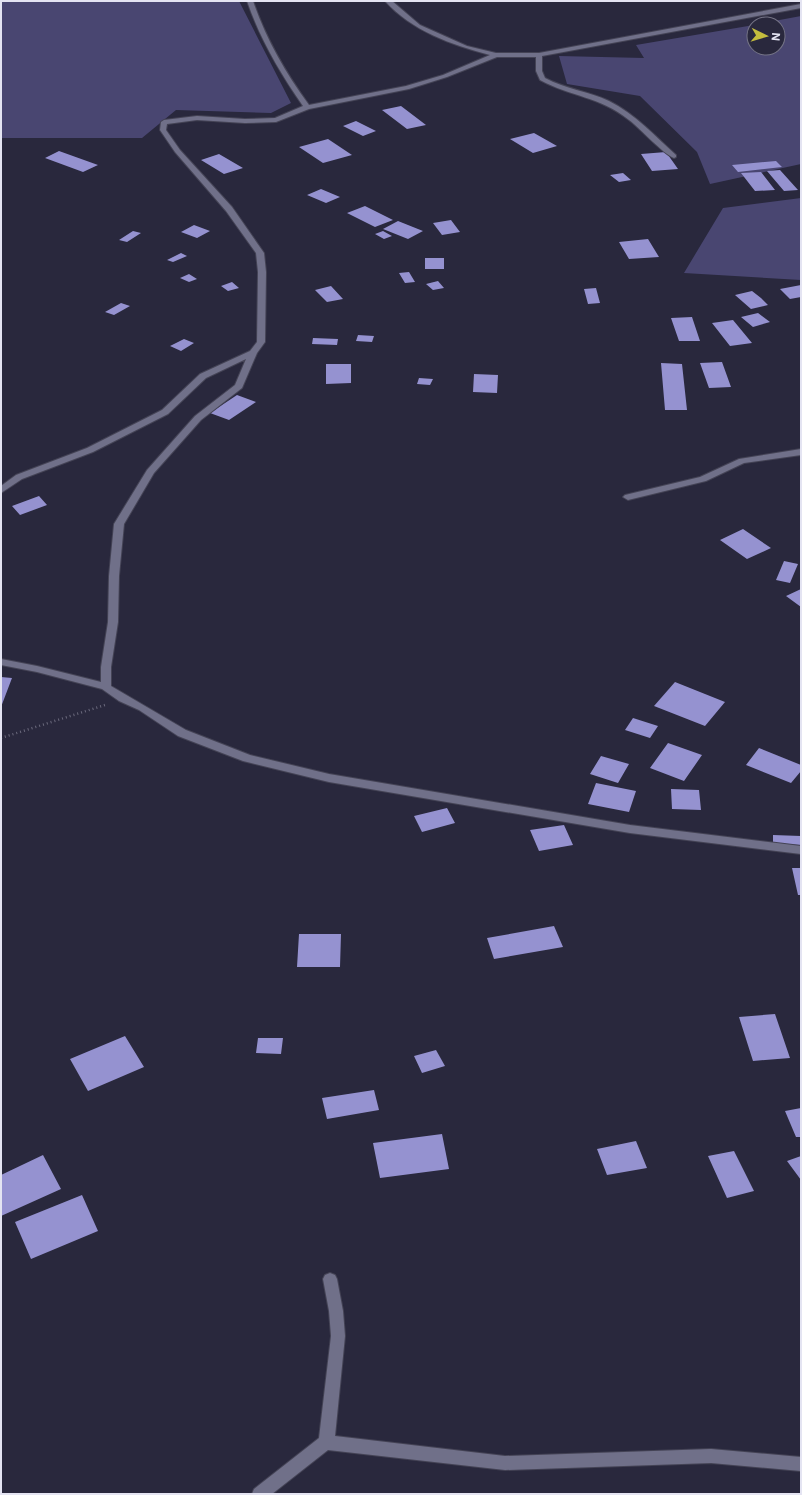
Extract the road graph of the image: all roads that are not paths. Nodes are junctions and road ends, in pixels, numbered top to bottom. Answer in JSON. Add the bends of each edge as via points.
{"nodes":[{"id":1,"x":250,"y":1,"type":"edge"},
{"id":2,"x":388,"y":1,"type":"edge"},
{"id":3,"x":801,"y":6,"type":"edge"},
{"id":4,"x":539,"y":54,"type":"junction"},
{"id":5,"x":496,"y":55,"type":"junction"},
{"id":6,"x":307,"y":107,"type":"junction"},
{"id":7,"x":674,"y":156,"type":"dead end"},
{"id":8,"x":253,"y":353,"type":"junction"},
{"id":9,"x":801,"y":452,"type":"edge"},
{"id":10,"x":1,"y":490,"type":"edge"},
{"id":11,"x":628,"y":497,"type":"dead end"},
{"id":12,"x":1,"y":662,"type":"edge"},
{"id":13,"x":106,"y":687,"type":"junction"},
{"id":14,"x":801,"y":850,"type":"edge"},
{"id":15,"x":330,"y":1279,"type":"dead end"},
{"id":16,"x":326,"y":1442,"type":"junction"},
{"id":17,"x":801,"y":1464,"type":"edge"},
{"id":18,"x":260,"y":1494,"type":"edge"}],
"edges":[{"from":1,"to":6,"type":"street","via":[[264,40]]},
{"from":2,"to":5,"type":"street","via":[[418,26],[465,46]]},
{"from":3,"to":4,"type":"street"},
{"from":4,"to":5,"type":"street"},
{"from":4,"to":7,"type":"street","via":[[539,71],[542,79],[567,90],[588,95],[620,110]]},
{"from":5,"to":6,"type":"street","via":[[446,76],[407,88]]},
{"from":6,"to":8,"type":"street","via":[[276,120],[197,118],[164,122],[163,130],[172,145],[229,209],[260,253],[261,342]]},
{"from":8,"to":10,"type":"street","via":[[203,376],[165,412],[90,450],[19,477]]},
{"from":8,"to":13,"type":"street","via":[[239,386],[198,418],[150,472],[119,524]]},
{"from":9,"to":11,"type":"street","via":[[742,461],[703,479]]},
{"from":12,"to":13,"type":"street","via":[[37,668]]},
{"from":13,"to":14,"type":"street","via":[[182,733],[248,758],[329,778],[630,829]]},
{"from":15,"to":16,"type":"street","via":[[338,1336]]},
{"from":16,"to":17,"type":"street","via":[[504,1463],[711,1456]]},
{"from":16,"to":18,"type":"street"}]}
